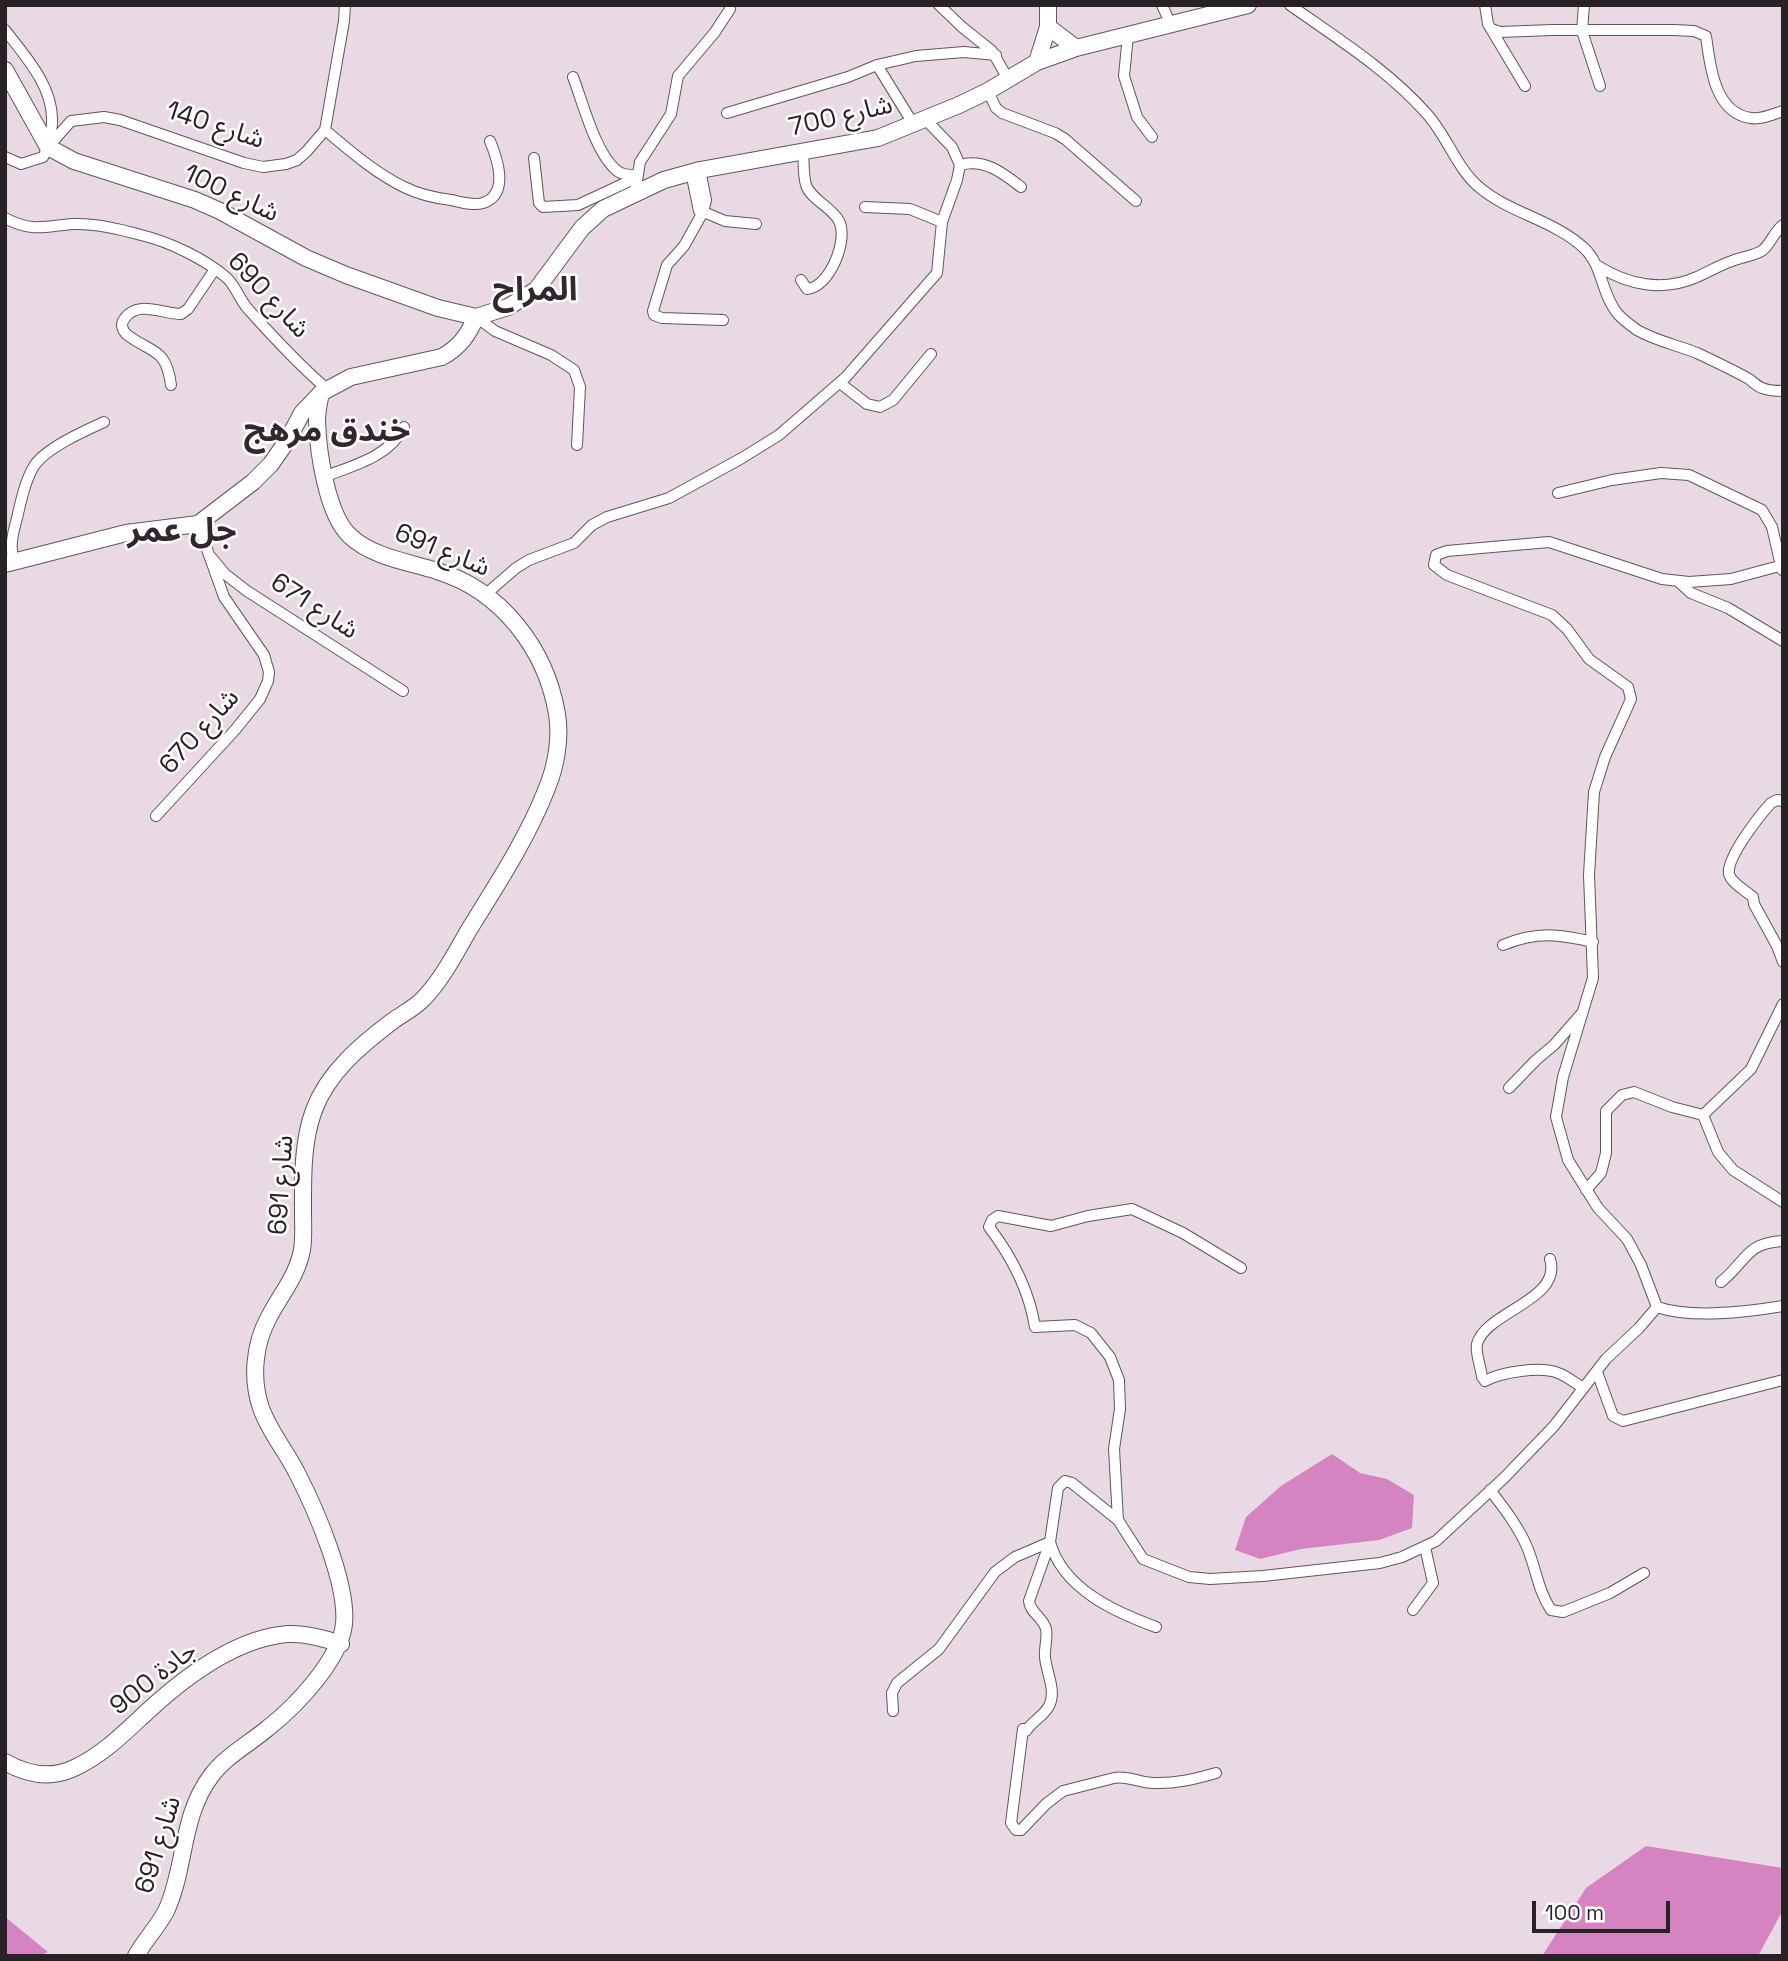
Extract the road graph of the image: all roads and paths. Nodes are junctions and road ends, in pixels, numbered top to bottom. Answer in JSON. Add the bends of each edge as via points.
{"nodes":[{"id":1,"x":345,"y":5,"type":"edge"},
{"id":2,"x":939,"y":5,"type":"edge"},
{"id":3,"x":1048,"y":5,"type":"edge"},
{"id":4,"x":1162,"y":5,"type":"edge"},
{"id":5,"x":1248,"y":5,"type":"edge"},
{"id":6,"x":1290,"y":5,"type":"edge"},
{"id":7,"x":1485,"y":5,"type":"edge"},
{"id":8,"x":1584,"y":5,"type":"edge"},
{"id":9,"x":730,"y":9,"type":"dead end"},
{"id":10,"x":1171,"y":25,"type":"junction"},
{"id":11,"x":1048,"y":27,"type":"junction"},
{"id":12,"x":1491,"y":29,"type":"junction"},
{"id":13,"x":5,"y":30,"type":"edge"},
{"id":14,"x":1582,"y":31,"type":"junction"},
{"id":15,"x":1128,"y":35,"type":"junction"},
{"id":16,"x":1076,"y":48,"type":"junction"},
{"id":17,"x":996,"y":55,"type":"junction"},
{"id":18,"x":1037,"y":62,"type":"junction"},
{"id":19,"x":877,"y":65,"type":"junction"},
{"id":20,"x":5,"y":70,"type":"edge"},
{"id":21,"x":573,"y":77,"type":"dead end"},
{"id":22,"x":1008,"y":79,"type":"junction"},
{"id":23,"x":1525,"y":86,"type":"dead end"},
{"id":24,"x":1600,"y":86,"type":"dead end"},
{"id":25,"x":988,"y":91,"type":"junction"},
{"id":26,"x":1783,"y":111,"type":"edge"},
{"id":27,"x":727,"y":113,"type":"dead end"},
{"id":28,"x":920,"y":122,"type":"junction"},
{"id":29,"x":325,"y":130,"type":"junction"},
{"id":30,"x":1152,"y":137,"type":"dead end"},
{"id":31,"x":490,"y":141,"type":"dead end"},
{"id":32,"x":48,"y":147,"type":"junction"},
{"id":33,"x":803,"y":151,"type":"junction"},
{"id":34,"x":5,"y":158,"type":"edge"},
{"id":35,"x":534,"y":158,"type":"dead end"},
{"id":36,"x":960,"y":165,"type":"junction"},
{"id":37,"x":696,"y":171,"type":"junction"},
{"id":38,"x":635,"y":182,"type":"junction"},
{"id":39,"x":1021,"y":187,"type":"dead end"},
{"id":40,"x":1136,"y":201,"type":"dead end"},
{"id":41,"x":865,"y":207,"type":"dead end"},
{"id":42,"x":701,"y":213,"type":"junction"},
{"id":43,"x":5,"y":218,"type":"edge"},
{"id":44,"x":942,"y":222,"type":"junction"},
{"id":45,"x":756,"y":224,"type":"dead end"},
{"id":46,"x":1783,"y":225,"type":"edge"},
{"id":47,"x":1598,"y":267,"type":"junction"},
{"id":48,"x":215,"y":269,"type":"junction"},
{"id":49,"x":801,"y":280,"type":"dead end"},
{"id":50,"x":476,"y":317,"type":"junction"},
{"id":51,"x":723,"y":320,"type":"dead end"},
{"id":52,"x":931,"y":354,"type":"dead end"},
{"id":53,"x":841,"y":383,"type":"junction"},
{"id":54,"x":171,"y":384,"type":"dead end"},
{"id":55,"x":324,"y":391,"type":"junction"},
{"id":56,"x":1783,"y":391,"type":"edge"},
{"id":57,"x":104,"y":422,"type":"dead end"},
{"id":58,"x":404,"y":427,"type":"dead end"},
{"id":59,"x":577,"y":445,"type":"dead end"},
{"id":60,"x":324,"y":477,"type":"junction"},
{"id":61,"x":1558,"y":493,"type":"dead end"},
{"id":62,"x":198,"y":524,"type":"junction"},
{"id":63,"x":207,"y":553,"type":"junction"},
{"id":64,"x":9,"y":562,"type":"edge"},
{"id":65,"x":1782,"y":565,"type":"edge"},
{"id":66,"x":1783,"y":573,"type":"edge"},
{"id":67,"x":1678,"y":581,"type":"junction"},
{"id":68,"x":486,"y":594,"type":"junction"},
{"id":69,"x":1783,"y":641,"type":"edge"},
{"id":70,"x":403,"y":691,"type":"dead end"},
{"id":71,"x":1783,"y":801,"type":"edge"},
{"id":72,"x":156,"y":816,"type":"dead end"},
{"id":73,"x":1592,"y":942,"type":"junction"},
{"id":74,"x":1503,"y":945,"type":"dead end"},
{"id":75,"x":1783,"y":962,"type":"edge"},
{"id":76,"x":1783,"y":1004,"type":"edge"},
{"id":77,"x":1584,"y":1011,"type":"junction"},
{"id":78,"x":1509,"y":1088,"type":"dead end"},
{"id":79,"x":1703,"y":1115,"type":"junction"},
{"id":80,"x":1586,"y":1190,"type":"junction"},
{"id":81,"x":1783,"y":1202,"type":"edge"},
{"id":82,"x":1783,"y":1241,"type":"edge"},
{"id":83,"x":1550,"y":1259,"type":"dead end"},
{"id":84,"x":1241,"y":1268,"type":"dead end"},
{"id":85,"x":1721,"y":1282,"type":"dead end"},
{"id":86,"x":1783,"y":1306,"type":"edge"},
{"id":87,"x":1657,"y":1307,"type":"junction"},
{"id":88,"x":1597,"y":1372,"type":"junction"},
{"id":89,"x":1783,"y":1380,"type":"edge"},
{"id":90,"x":1583,"y":1388,"type":"junction"},
{"id":91,"x":1490,"y":1490,"type":"junction"},
{"id":92,"x":1118,"y":1520,"type":"junction"},
{"id":93,"x":1050,"y":1542,"type":"junction"},
{"id":94,"x":1425,"y":1547,"type":"junction"},
{"id":95,"x":1644,"y":1573,"type":"dead end"},
{"id":96,"x":1413,"y":1610,"type":"dead end"},
{"id":97,"x":1156,"y":1627,"type":"dead end"},
{"id":98,"x":341,"y":1644,"type":"junction"},
{"id":99,"x":893,"y":1712,"type":"dead end"},
{"id":100,"x":5,"y":1762,"type":"edge"},
{"id":101,"x":1216,"y":1773,"type":"dead end"},
{"id":102,"x":136,"y":1956,"type":"edge"}],
"edges":[{"from":1,"to":29,"type":"street"},
{"from":2,"to":17,"type":"street"},
{"from":3,"to":11,"type":"main road"},
{"from":4,"to":10,"type":"street"},
{"from":5,"to":10,"type":"main road","name":"شارع 700"},
{"from":6,"to":47,"type":"street","via":[[1407,93],[1441,131],[1468,178],[1480,189],[1576,241]]},
{"from":7,"to":12,"type":"street"},
{"from":8,"to":14,"type":"street"},
{"from":9,"to":38,"type":"street","via":[[680,71],[668,119],[646,150]]},
{"from":10,"to":15,"type":"main road","name":"شارع 700"},
{"from":11,"to":16,"type":"main road"},
{"from":11,"to":18,"type":"main road"},
{"from":12,"to":14,"type":"street","via":[[1511,33]]},
{"from":12,"to":23,"type":"street"},
{"from":13,"to":32,"type":"street","via":[[48,93],[53,121]]},
{"from":14,"to":24,"type":"street"},
{"from":14,"to":26,"type":"street","via":[[1701,33],[1706,36],[1715,85],[1727,105],[1753,119]]},
{"from":15,"to":16,"type":"main road","name":"شارع 700"},
{"from":15,"to":30,"type":"street","via":[[1124,76],[1137,117]]},
{"from":16,"to":18,"type":"main road","name":"شارع 700"},
{"from":17,"to":19,"type":"street","via":[[944,53]]},
{"from":17,"to":22,"type":"street"},
{"from":18,"to":22,"type":"main road","name":"شارع 700"},
{"from":19,"to":27,"type":"street"},
{"from":19,"to":28,"type":"street"},
{"from":20,"to":32,"type":"main road"},
{"from":21,"to":38,"type":"street","via":[[600,148],[616,170]]},
{"from":22,"to":25,"type":"main road","name":"شارع 700"},
{"from":25,"to":28,"type":"main road","name":"شارع 700"},
{"from":25,"to":40,"type":"street","via":[[1002,113],[1065,139]]},
{"from":28,"to":33,"type":"main road","name":"شارع 700","via":[[878,138]]},
{"from":28,"to":36,"type":"street","via":[[952,146]]},
{"from":29,"to":31,"type":"street","via":[[404,188],[473,204],[489,200],[500,178]]},
{"from":29,"to":32,"type":"street","name":"شارع 140","via":[[297,160],[275,167],[244,163],[104,117],[71,121]]},
{"from":32,"to":34,"type":"street","name":"شارع 140","via":[[43,157],[21,164]]},
{"from":32,"to":50,"type":"main road","name":"شارع 100","via":[[74,161],[208,205],[346,275]]},
{"from":33,"to":37,"type":"main road","name":"شارع 700"},
{"from":33,"to":49,"type":"street","via":[[808,189],[842,228],[825,281],[807,289]]},
{"from":35,"to":38,"type":"street","via":[[539,203],[547,208],[578,205]]},
{"from":36,"to":39,"type":"street","via":[[986,165]]},
{"from":36,"to":44,"type":"street"},
{"from":37,"to":38,"type":"main road","name":"شارع 700"},
{"from":37,"to":42,"type":"street"},
{"from":38,"to":50,"type":"main road","name":"شارع 700","via":[[582,228],[536,290],[508,307]]},
{"from":41,"to":44,"type":"street","via":[[910,209]]},
{"from":42,"to":45,"type":"street"},
{"from":42,"to":51,"type":"street","via":[[689,240],[667,265],[653,311],[662,318]]},
{"from":43,"to":48,"type":"street","name":"شارع 690","via":[[35,228],[92,225],[143,235]]},
{"from":44,"to":53,"type":"street","via":[[933,280]]},
{"from":46,"to":47,"type":"street","via":[[1761,251],[1682,282],[1638,284]]},
{"from":47,"to":56,"type":"street","via":[[1611,304],[1639,331],[1696,353],[1760,387]]},
{"from":48,"to":54,"type":"street","via":[[181,314],[137,310],[122,323],[126,334],[168,364]]},
{"from":48,"to":55,"type":"street","name":"شارع 690"},
{"from":50,"to":55,"type":"main road","via":[[467,337],[442,357],[351,377]]},
{"from":50,"to":59,"type":"street","via":[[574,370],[580,387]]},
{"from":52,"to":53,"type":"street","via":[[893,400],[880,407],[867,404]]},
{"from":53,"to":68,"type":"street","via":[[779,435],[742,458],[669,498],[607,517],[574,543],[516,568]]},
{"from":55,"to":60,"type":"main road","name":"شارع 691","via":[[317,418]]},
{"from":55,"to":62,"type":"main road","via":[[302,413],[271,464]]},
{"from":57,"to":64,"type":"street","via":[[36,463]]},
{"from":58,"to":60,"type":"street","via":[[399,438],[375,457]]},
{"from":60,"to":68,"type":"main road","name":"شارع 691","via":[[336,516],[352,539]]},
{"from":61,"to":65,"type":"street","via":[[1661,472],[1689,475],[1762,510],[1772,527]]},
{"from":62,"to":63,"type":"street","name":"شارع 670"},
{"from":62,"to":64,"type":"main road","via":[[126,533]]},
{"from":63,"to":70,"type":"street","name":"شارع 671","via":[[247,591]]},
{"from":63,"to":72,"type":"street","name":"شارع 670","via":[[224,597],[264,655],[268,681],[235,730]]},
{"from":65,"to":66,"type":"street"},
{"from":65,"to":67,"type":"street","via":[[1712,582]]},
{"from":67,"to":69,"type":"street","via":[[1691,593],[1728,608]]},
{"from":67,"to":73,"type":"street","via":[[1549,542],[1447,551],[1434,560],[1447,575],[1552,615],[1590,659],[1628,687],[1631,699],[1594,792],[1589,875]]},
{"from":68,"to":98,"type":"main road","name":"شارع 691","via":[[523,633],[550,688],[558,735],[548,787],[504,872],[422,1001],[360,1048],[327,1083],[313,1112],[306,1146],[299,1261],[263,1329],[255,1366],[262,1411],[297,1472],[342,1591],[345,1620]]},
{"from":71,"to":75,"type":"street","via":[[1771,803],[1729,867],[1734,881],[1753,897]]},
{"from":73,"to":74,"type":"street","via":[[1549,934]]},
{"from":73,"to":77,"type":"street","via":[[1593,978]]},
{"from":76,"to":79,"type":"street","via":[[1751,1069]]},
{"from":77,"to":78,"type":"street"},
{"from":77,"to":80,"type":"street","via":[[1556,1116],[1568,1160]]},
{"from":79,"to":80,"type":"street","via":[[1634,1091],[1622,1095],[1606,1111],[1606,1153],[1601,1172]]},
{"from":79,"to":81,"type":"street","via":[[1718,1152],[1733,1170]]},
{"from":80,"to":87,"type":"street","via":[[1627,1239]]},
{"from":82,"to":85,"type":"street","via":[[1755,1247]]},
{"from":83,"to":90,"type":"street","via":[[1549,1276],[1540,1290],[1481,1337],[1477,1344],[1482,1377],[1485,1381],[1512,1372],[1558,1372]]},
{"from":84,"to":92,"type":"street","via":[[1132,1209],[1051,1227],[998,1216],[992,1220],[989,1227],[1006,1249],[1032,1307],[1035,1327],[1075,1325],[1091,1333],[1110,1357],[1119,1380],[1114,1450]]},
{"from":86,"to":87,"type":"street","via":[[1712,1314]]},
{"from":87,"to":88,"type":"street"},
{"from":88,"to":89,"type":"street","via":[[1613,1416],[1623,1421]]},
{"from":88,"to":90,"type":"street"},
{"from":90,"to":91,"type":"street","via":[[1554,1426]]},
{"from":91,"to":94,"type":"street"},
{"from":91,"to":95,"type":"street","via":[[1527,1547],[1551,1610],[1563,1612]]},
{"from":92,"to":93,"type":"street","via":[[1065,1482],[1059,1488]]},
{"from":92,"to":94,"type":"street","via":[[1143,1559],[1210,1580],[1380,1563]]},
{"from":93,"to":97,"type":"street","via":[[1060,1565],[1089,1593]]},
{"from":93,"to":99,"type":"street","via":[[1014,1557],[995,1572],[939,1649],[897,1683],[891,1693]]},
{"from":93,"to":101,"type":"street","via":[[1029,1601],[1045,1626],[1051,1700],[1045,1712],[1023,1729],[1013,1827],[1021,1830],[1063,1791],[1080,1786],[1119,1776],[1166,1783]]},
{"from":94,"to":96,"type":"street","via":[[1433,1583]]},
{"from":98,"to":100,"type":"main road","name":"جادة 900","via":[[289,1634],[235,1649],[180,1685],[91,1759],[70,1770],[31,1774]]},
{"from":98,"to":102,"type":"main road","name":"شارع 691","via":[[299,1699],[209,1778],[191,1816],[167,1909]]}]}
